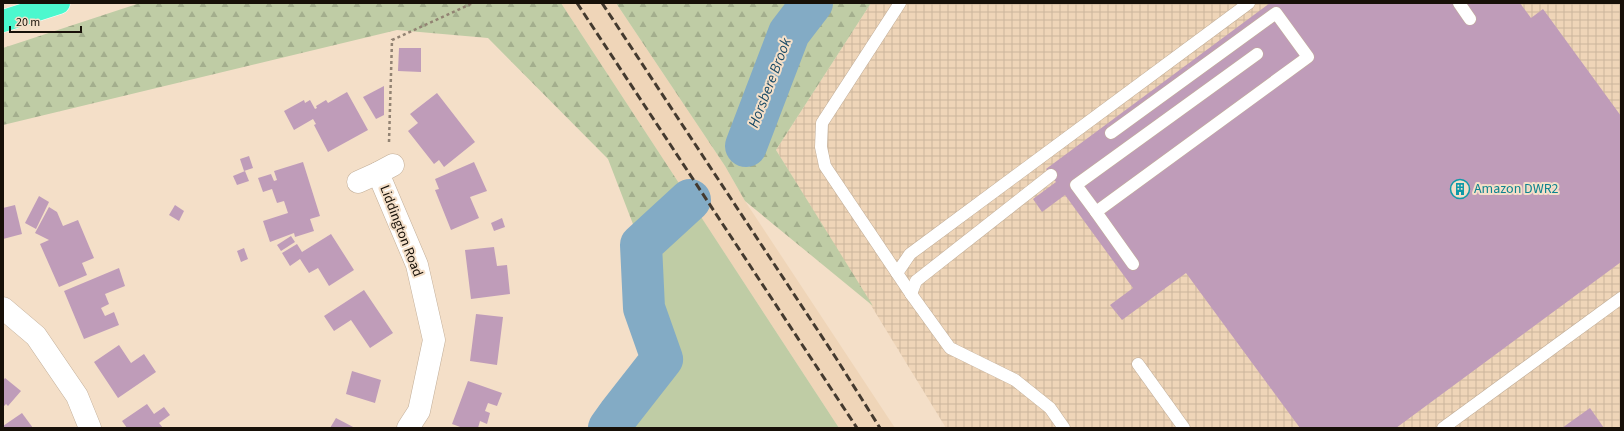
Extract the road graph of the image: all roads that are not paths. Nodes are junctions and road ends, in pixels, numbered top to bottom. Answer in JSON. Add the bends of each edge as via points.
{"nodes":[{"id":1,"x":60,"y":3,"type":"edge"},
{"id":2,"x":900,"y":3,"type":"edge"},
{"id":3,"x":1249,"y":3,"type":"edge"},
{"id":4,"x":1459,"y":3,"type":"edge"},
{"id":5,"x":1470,"y":19,"type":"dead end"},
{"id":6,"x":3,"y":21,"type":"edge"},
{"id":7,"x":1257,"y":54,"type":"dead end"},
{"id":8,"x":1111,"y":132,"type":"dead end"},
{"id":9,"x":1051,"y":175,"type":"dead end"},
{"id":10,"x":358,"y":182,"type":"dead end"},
{"id":11,"x":1096,"y":212,"type":"junction"},
{"id":12,"x":1133,"y":264,"type":"dead end"},
{"id":13,"x":897,"y":273,"type":"junction"},
{"id":14,"x":911,"y":294,"type":"junction"},
{"id":15,"x":1621,"y":298,"type":"edge"},
{"id":16,"x":3,"y":308,"type":"edge"},
{"id":17,"x":1138,"y":364,"type":"dead end"},
{"id":18,"x":90,"y":428,"type":"edge"},
{"id":19,"x":408,"y":428,"type":"edge"},
{"id":20,"x":1064,"y":428,"type":"edge"},
{"id":21,"x":1184,"y":428,"type":"edge"},
{"id":22,"x":1443,"y":428,"type":"edge"}],
"edges":[{"from":1,"to":6,"type":"highway"},
{"from":2,"to":13,"type":"lane","via":[[822,123],[821,148],[825,166]]},
{"from":3,"to":13,"type":"lane","via":[[910,254]]},
{"from":4,"to":5,"type":"lane"},
{"from":7,"to":11,"type":"lane","via":[[1076,185]]},
{"from":8,"to":11,"type":"lane","via":[[1276,13],[1308,58]]},
{"from":9,"to":14,"type":"lane","via":[[916,281]]},
{"from":10,"to":19,"type":"street","name":"Liddington Road","via":[[385,169],[417,265],[434,340],[419,411]]},
{"from":11,"to":12,"type":"lane"},
{"from":13,"to":14,"type":"lane"},
{"from":14,"to":20,"type":"lane","via":[[950,348],[1015,380],[1050,408]]},
{"from":15,"to":22,"type":"lane"},
{"from":16,"to":18,"type":"street","via":[[36,336],[77,396]]},
{"from":17,"to":21,"type":"lane"}]}
